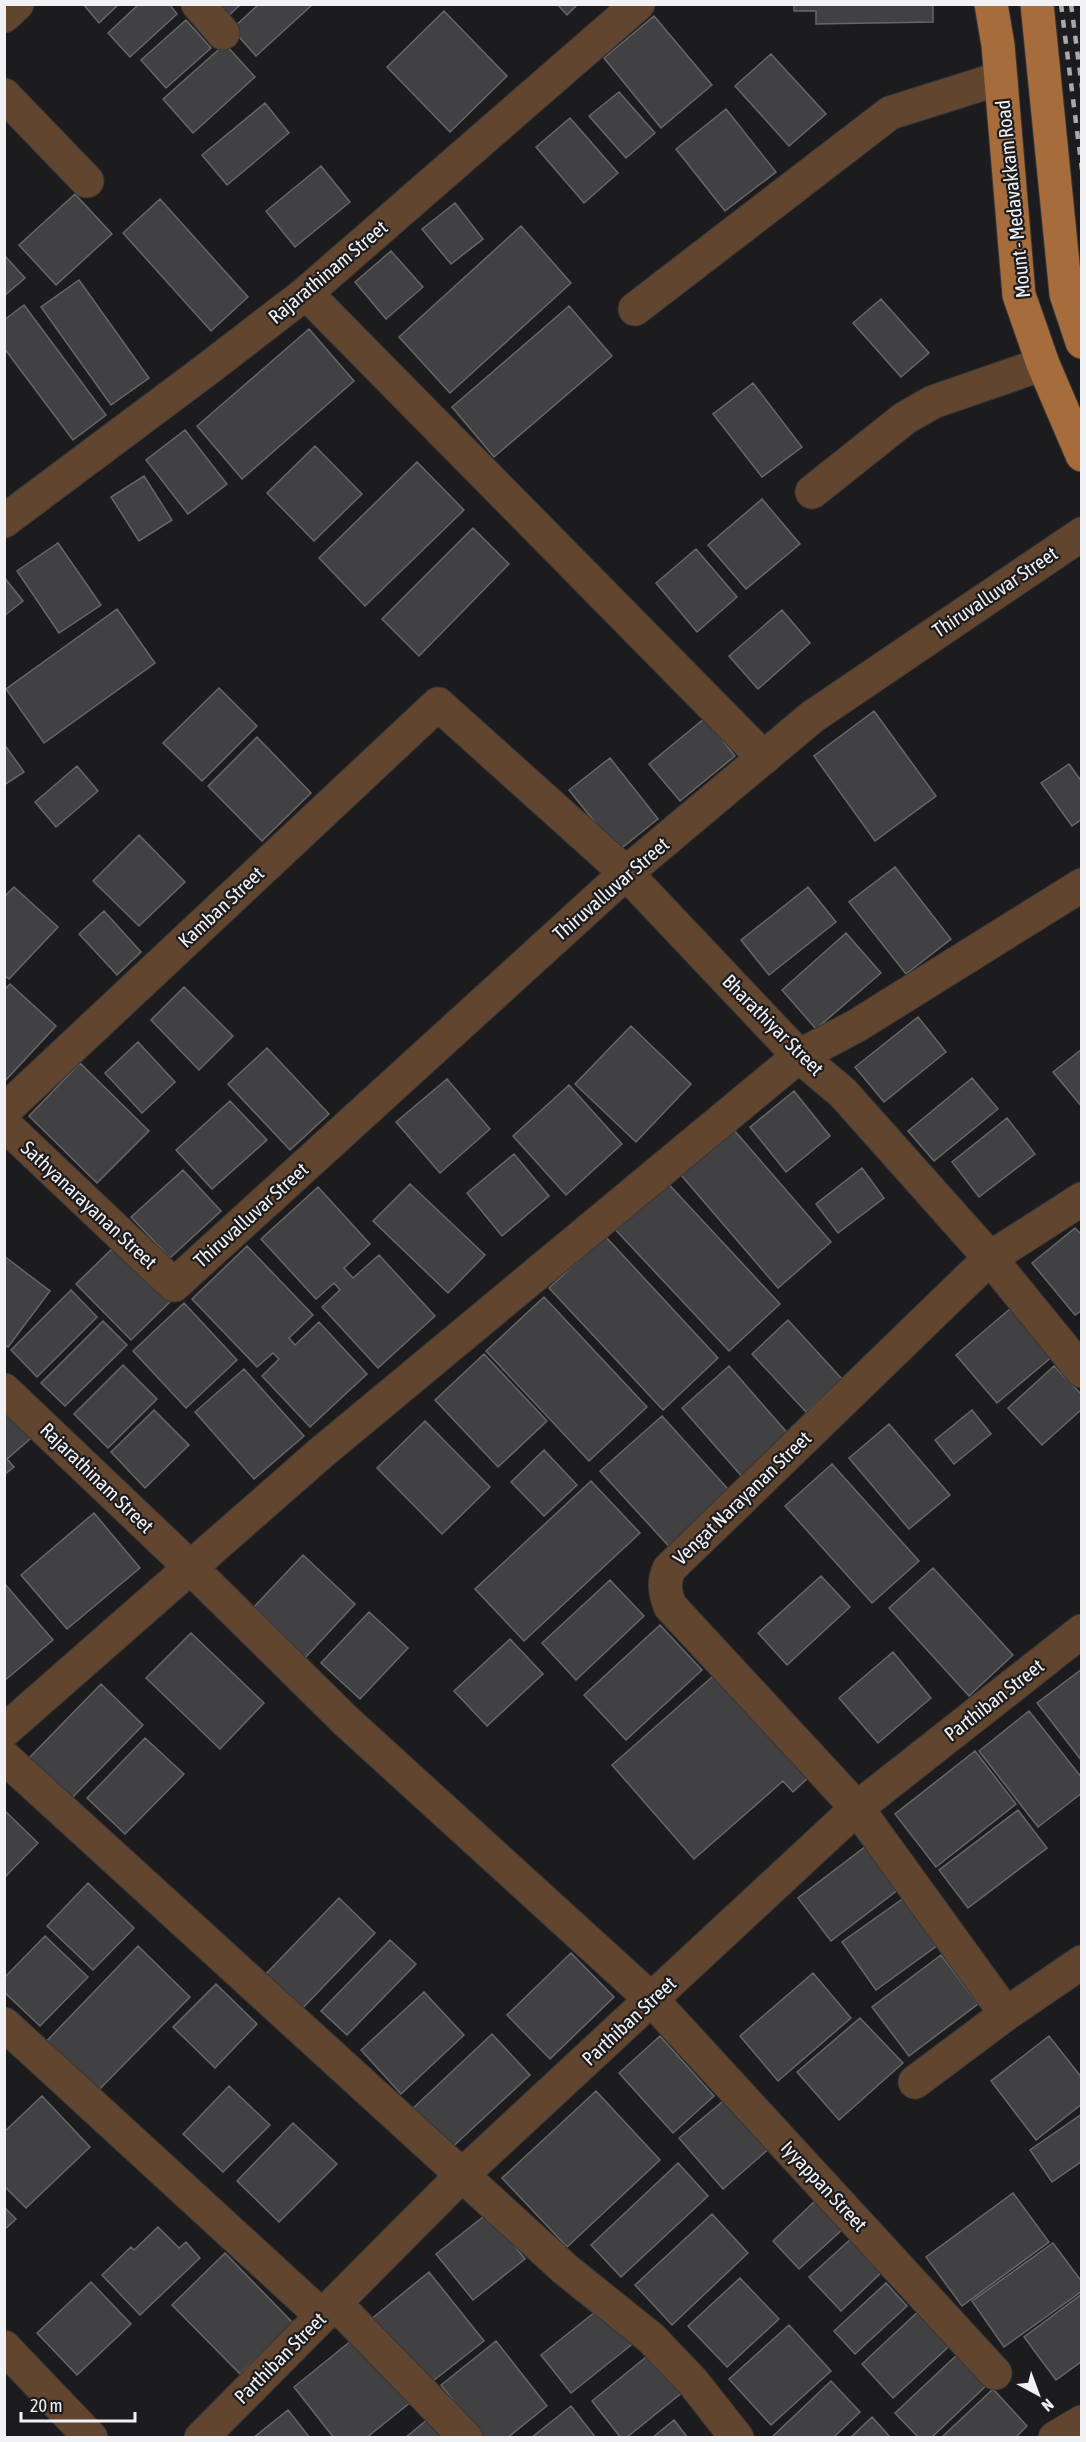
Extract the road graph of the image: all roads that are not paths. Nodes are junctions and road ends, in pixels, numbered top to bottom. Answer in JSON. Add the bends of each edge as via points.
{"nodes":[{"id":1,"x":16,"y":4,"type":"edge"},
{"id":2,"x":198,"y":4,"type":"edge"},
{"id":3,"x":638,"y":4,"type":"edge"},
{"id":4,"x":991,"y":4,"type":"edge"},
{"id":5,"x":1037,"y":4,"type":"edge"},
{"id":6,"x":4,"y":16,"type":"edge"},
{"id":7,"x":224,"y":33,"type":"dead end"},
{"id":8,"x":1001,"y":78,"type":"junction"},
{"id":9,"x":4,"y":95,"type":"edge"},
{"id":10,"x":87,"y":181,"type":"dead end"},
{"id":11,"x":306,"y":293,"type":"junction"},
{"id":12,"x":635,"y":309,"type":"dead end"},
{"id":13,"x":1082,"y":342,"type":"edge"},
{"id":14,"x":1043,"y":364,"type":"junction"},
{"id":15,"x":1082,"y":454,"type":"edge"},
{"id":16,"x":812,"y":492,"type":"dead end"},
{"id":17,"x":4,"y":521,"type":"edge"},
{"id":18,"x":1082,"y":534,"type":"edge"},
{"id":19,"x":438,"y":704,"type":"joint"},
{"id":20,"x":764,"y":758,"type":"junction"},
{"id":21,"x":626,"y":873,"type":"junction"},
{"id":22,"x":1082,"y":885,"type":"edge"},
{"id":23,"x":799,"y":1056,"type":"junction"},
{"id":24,"x":4,"y":1111,"type":"edge"},
{"id":25,"x":4,"y":1124,"type":"edge"},
{"id":26,"x":1082,"y":1198,"type":"edge"},
{"id":27,"x":990,"y":1258,"type":"junction"},
{"id":28,"x":174,"y":1285,"type":"joint"},
{"id":29,"x":1082,"y":1371,"type":"edge"},
{"id":30,"x":4,"y":1390,"type":"edge"},
{"id":31,"x":189,"y":1566,"type":"junction"},
{"id":32,"x":1082,"y":1631,"type":"edge"},
{"id":33,"x":4,"y":1731,"type":"edge"},
{"id":34,"x":4,"y":1757,"type":"edge"},
{"id":35,"x":857,"y":1808,"type":"junction"},
{"id":36,"x":1082,"y":1962,"type":"edge"},
{"id":37,"x":652,"y":2000,"type":"junction"},
{"id":38,"x":1006,"y":2014,"type":"junction"},
{"id":39,"x":4,"y":2024,"type":"edge"},
{"id":40,"x":915,"y":2082,"type":"dead end"},
{"id":41,"x":461,"y":2176,"type":"junction"},
{"id":42,"x":329,"y":2309,"type":"junction"},
{"id":43,"x":4,"y":2347,"type":"edge"},
{"id":44,"x":995,"y":2373,"type":"dead end"},
{"id":45,"x":1082,"y":2422,"type":"edge"},
{"id":46,"x":91,"y":2438,"type":"edge"},
{"id":47,"x":201,"y":2438,"type":"edge"},
{"id":48,"x":466,"y":2438,"type":"edge"},
{"id":49,"x":737,"y":2438,"type":"edge"},
{"id":50,"x":1055,"y":2438,"type":"edge"}],
"edges":[{"from":1,"to":6,"type":"street"},
{"from":2,"to":7,"type":"street"},
{"from":3,"to":11,"type":"street","name":"Rajarathinam Street"},
{"from":4,"to":8,"type":"main road","name":"Mount - Medavakkam Road"},
{"from":5,"to":13,"type":"main road","via":[[1066,294]]},
{"from":8,"to":12,"type":"street","via":[[890,113]]},
{"from":8,"to":14,"type":"main road","name":"Mount - Medavakkam Road","via":[[1019,295]]},
{"from":9,"to":10,"type":"street"},
{"from":11,"to":17,"type":"street","name":"Rajarathinam Street"},
{"from":11,"to":20,"type":"street"},
{"from":14,"to":15,"type":"main road","name":"Mount - Medavakkam Road"},
{"from":14,"to":16,"type":"street","via":[[933,402],[906,418]]},
{"from":18,"to":20,"type":"street","name":"Thiruvalluvar Street","via":[[812,717]]},
{"from":19,"to":21,"type":"street","name":"Bharathiyar Street"},
{"from":19,"to":24,"type":"street","name":"Kamban Street"},
{"from":20,"to":21,"type":"street","name":"Thiruvalluvar Street"},
{"from":21,"to":23,"type":"street","name":"Bharathiyar Street"},
{"from":21,"to":28,"type":"street","name":"Thiruvalluvar Street"},
{"from":22,"to":23,"type":"street","via":[[856,1026]]},
{"from":23,"to":27,"type":"street","name":"Bharathiyar Street","via":[[843,1093]]},
{"from":23,"to":31,"type":"street"},
{"from":25,"to":28,"type":"street","name":"Sathyanarayanan Street"},
{"from":26,"to":27,"type":"street","name":"Vengat Narayanan Street"},
{"from":27,"to":29,"type":"street","name":"Bharathiyar Street"},
{"from":27,"to":35,"type":"street","name":"Vengat Narayanan Street","via":[[669,1569],[664,1580],[670,1605]]},
{"from":30,"to":31,"type":"street","name":"Rajarathinam Street"},
{"from":31,"to":33,"type":"street"},
{"from":31,"to":37,"type":"street","name":"Rajarathinam Street","via":[[346,1721]]},
{"from":32,"to":35,"type":"street","name":"Parthiban Street"},
{"from":34,"to":41,"type":"street"},
{"from":35,"to":37,"type":"street","name":"Parthiban Street"},
{"from":35,"to":38,"type":"street","name":"Vengat Narayanan Street"},
{"from":36,"to":38,"type":"street"},
{"from":37,"to":41,"type":"street","name":"Parthiban Street"},
{"from":37,"to":44,"type":"street","name":"Iyyappan Street"},
{"from":38,"to":40,"type":"street"},
{"from":39,"to":42,"type":"street"},
{"from":41,"to":42,"type":"street","name":"Parthiban Street"},
{"from":41,"to":49,"type":"street","via":[[565,2270],[651,2338],[693,2382]]},
{"from":42,"to":47,"type":"street","name":"Parthiban Street"},
{"from":42,"to":48,"type":"street"},
{"from":43,"to":46,"type":"street"},
{"from":45,"to":50,"type":"street"}]}
